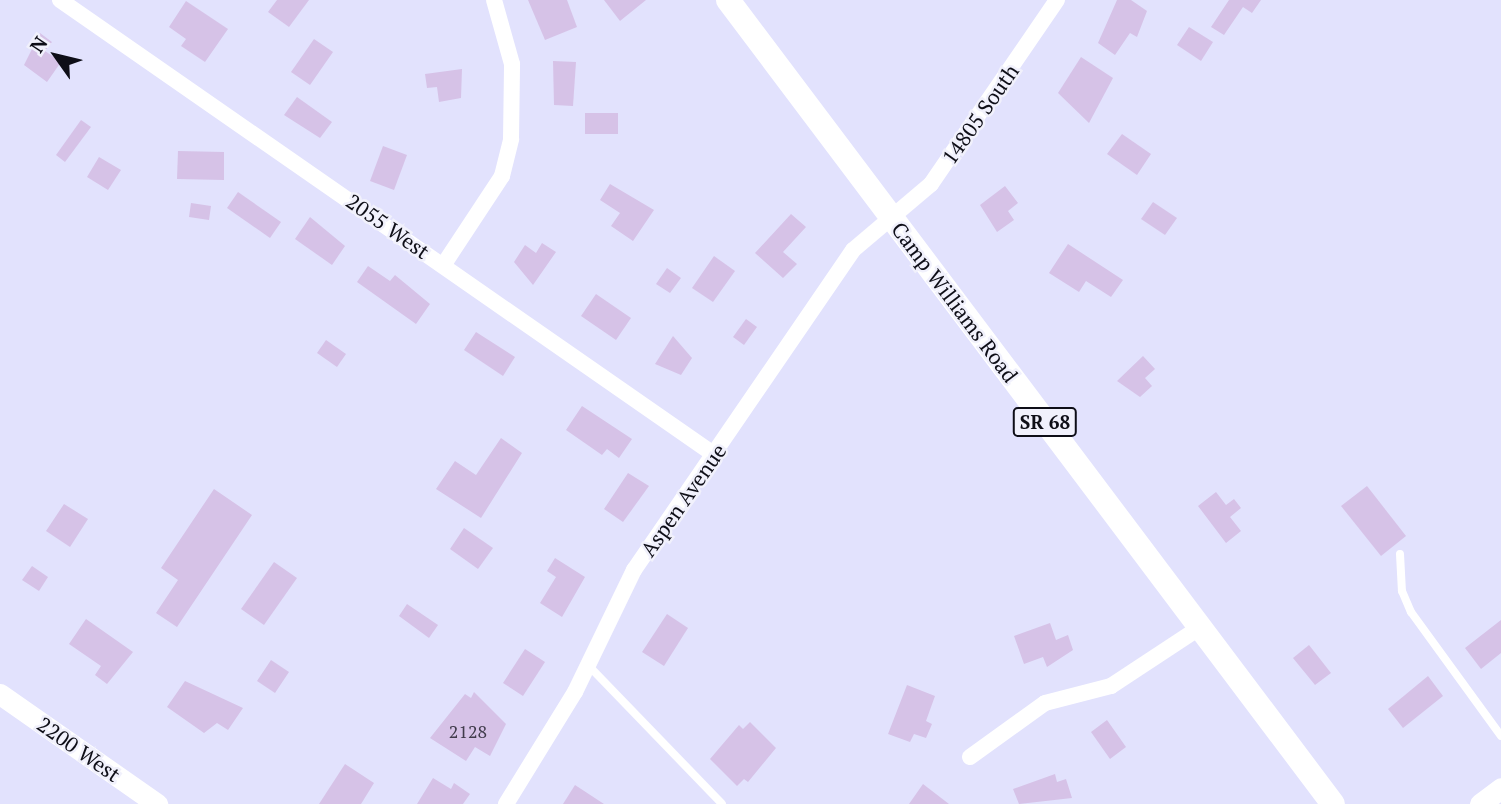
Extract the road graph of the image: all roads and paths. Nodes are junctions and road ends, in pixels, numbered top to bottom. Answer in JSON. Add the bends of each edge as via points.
{"nodes":[{"id":1,"x":60,"y":0,"type":"edge"},
{"id":2,"x":494,"y":0,"type":"edge"},
{"id":3,"x":729,"y":0,"type":"edge"},
{"id":4,"x":1056,"y":0,"type":"edge"},
{"id":5,"x":890,"y":216,"type":"junction"},
{"id":6,"x":444,"y":264,"type":"junction"},
{"id":7,"x":715,"y":454,"type":"junction"},
{"id":8,"x":1400,"y":554,"type":"dead end"},
{"id":9,"x":1199,"y":628,"type":"junction"},
{"id":10,"x":587,"y":664,"type":"junction"},
{"id":11,"x":0,"y":694,"type":"edge"},
{"id":12,"x":1501,"y":736,"type":"edge"},
{"id":13,"x":970,"y":757,"type":"dead end"},
{"id":14,"x":1501,"y":788,"type":"edge"},
{"id":15,"x":158,"y":804,"type":"edge"},
{"id":16,"x":506,"y":804,"type":"edge"},
{"id":17,"x":722,"y":804,"type":"edge"},
{"id":18,"x":1332,"y":804,"type":"edge"},
{"id":19,"x":1480,"y":804,"type":"edge"}],
"edges":[{"from":1,"to":6,"type":"street","name":"2055 West"},
{"from":2,"to":6,"type":"street","via":[[512,64],[511,139],[502,176]]},
{"from":3,"to":5,"type":"main road","name":"Camp Williams Road","number":"SR 68"},
{"from":4,"to":5,"type":"street","name":"14805 South","via":[[931,184]]},
{"from":5,"to":7,"type":"street","name":"Aspen Avenue","via":[[853,250]]},
{"from":5,"to":9,"type":"main road","name":"Camp Williams Road","number":"SR 68"},
{"from":6,"to":7,"type":"street","name":"2055 West"},
{"from":7,"to":10,"type":"street","name":"Aspen Avenue","via":[[634,570]]},
{"from":8,"to":12,"type":"lane","via":[[1402,591],[1411,612]]},
{"from":9,"to":13,"type":"street","via":[[1111,685],[1045,703]]},
{"from":9,"to":18,"type":"main road","name":"Camp Williams Road","number":"SR 68"},
{"from":10,"to":16,"type":"street","name":"Aspen Avenue","via":[[544,748]]},
{"from":10,"to":17,"type":"lane"},
{"from":11,"to":15,"type":"street","name":"2200 West"},
{"from":14,"to":19,"type":"street"}]}
